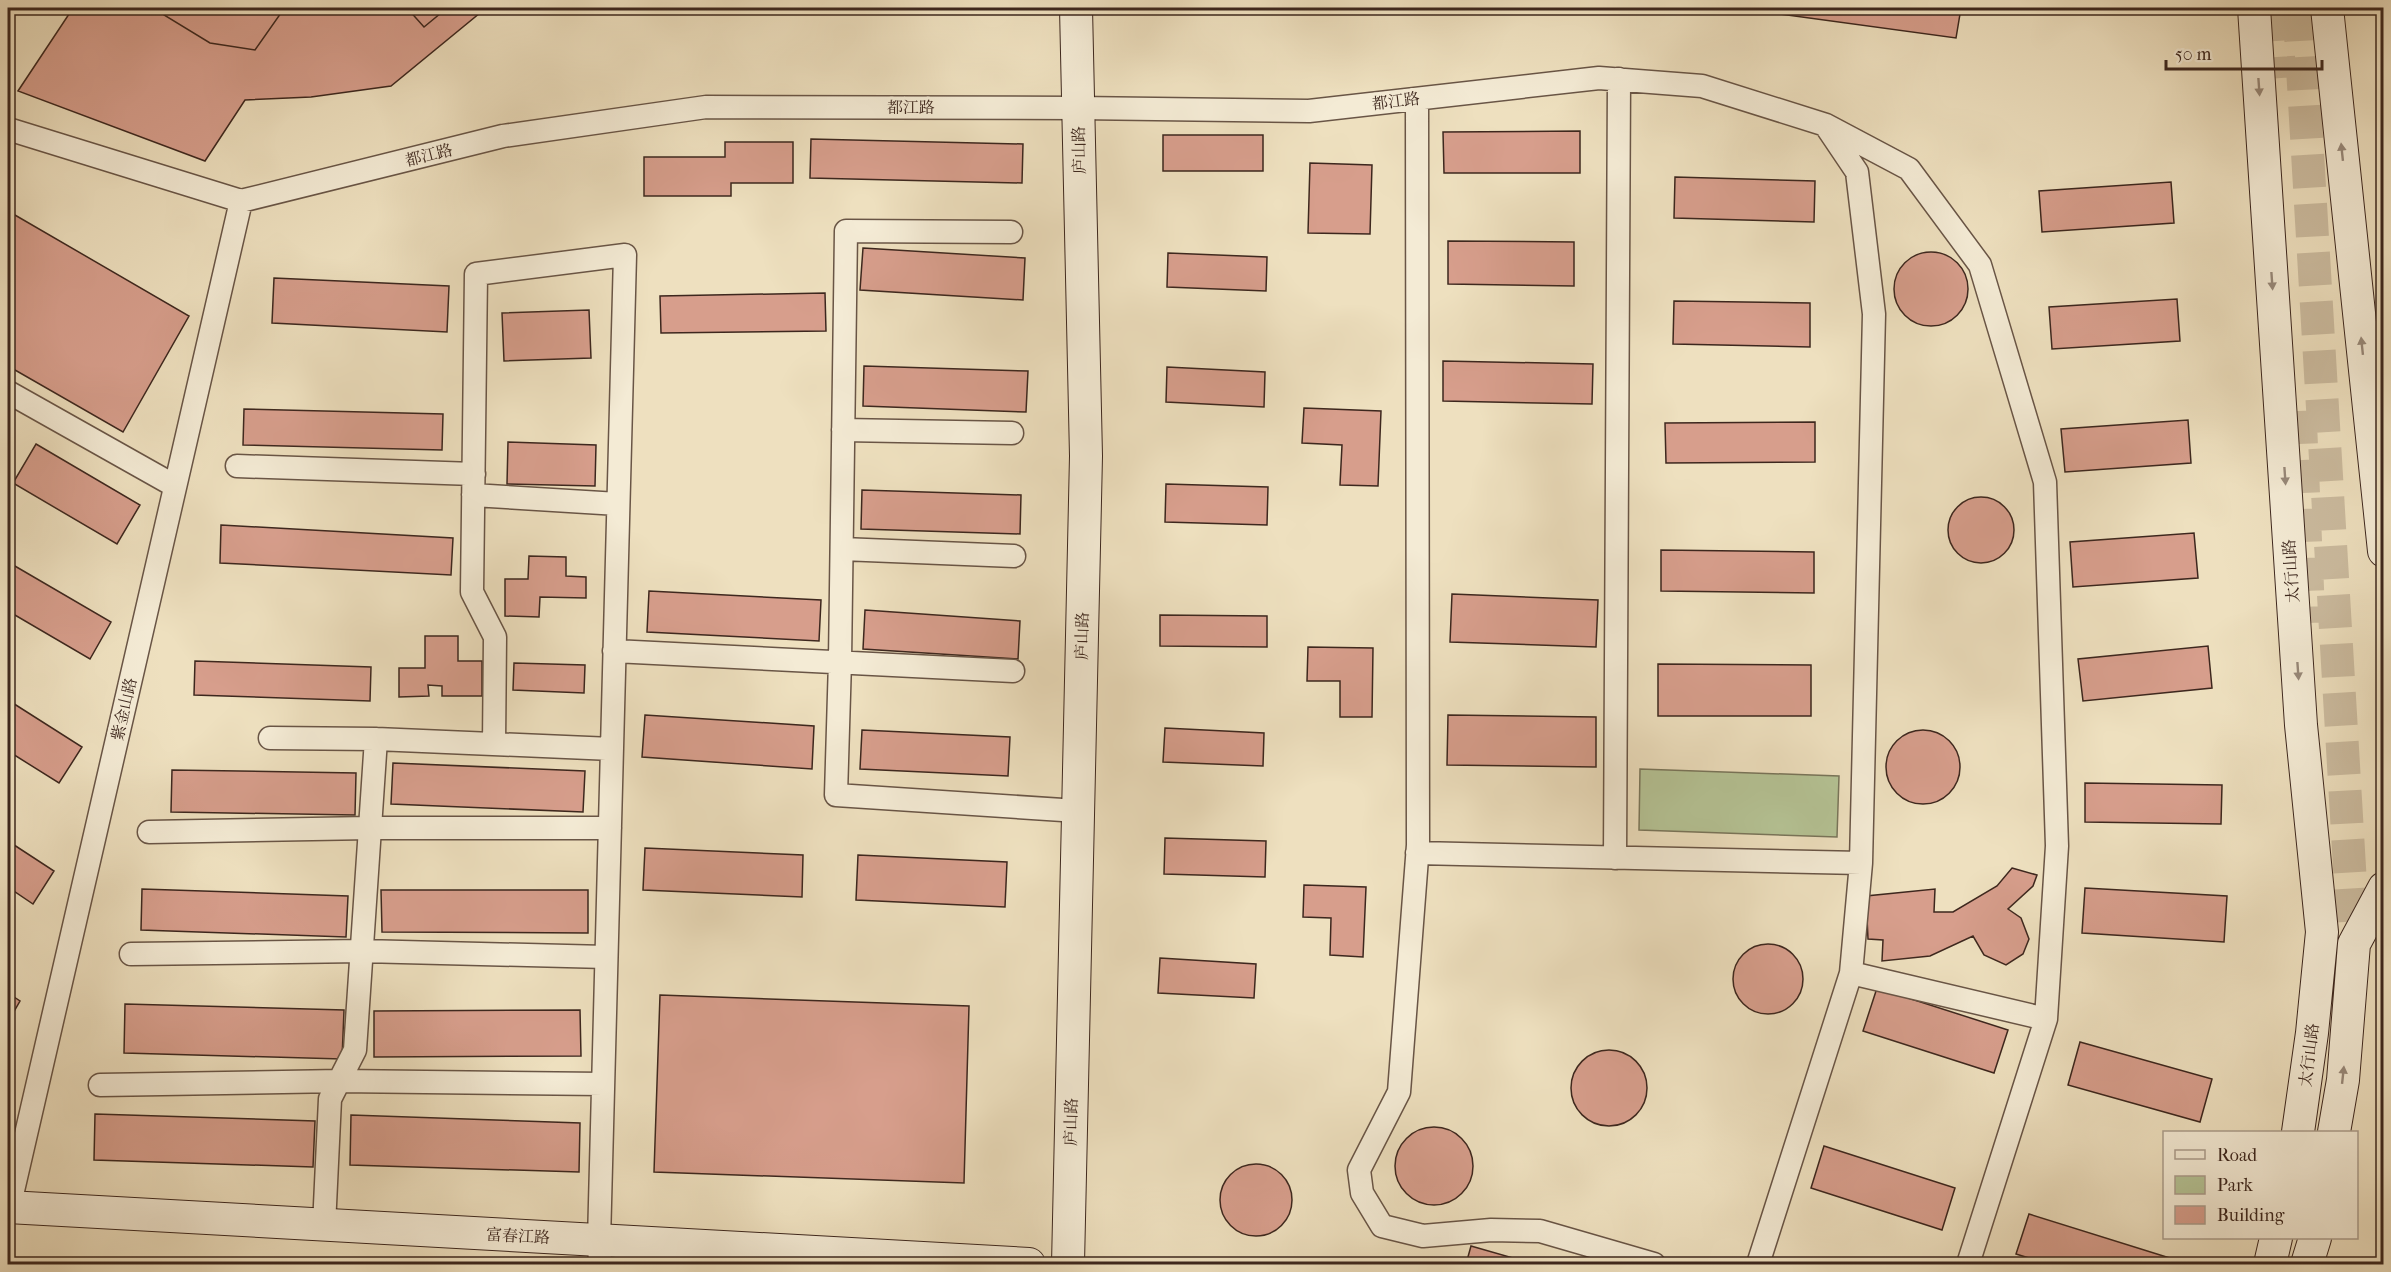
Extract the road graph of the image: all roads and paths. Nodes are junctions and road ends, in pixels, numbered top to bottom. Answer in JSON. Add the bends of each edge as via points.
{"nodes":[{"id":1,"x":1076,"y":8,"type":"edge"},
{"id":2,"x":2254,"y":8,"type":"edge"},
{"id":3,"x":2327,"y":8,"type":"edge"},
{"id":4,"x":1619,"y":79,"type":"junction"},
{"id":5,"x":1418,"y":99,"type":"junction"},
{"id":6,"x":1078,"y":108,"type":"junction"},
{"id":7,"x":1826,"y":125,"type":"junction"},
{"id":8,"x":8,"y":129,"type":"edge"},
{"id":9,"x":241,"y":201,"type":"junction"},
{"id":10,"x":1011,"y":232,"type":"dead end"},
{"id":11,"x":8,"y":392,"type":"edge"},
{"id":12,"x":843,"y":430,"type":"junction"},
{"id":13,"x":1012,"y":433,"type":"dead end"},
{"id":14,"x":237,"y":466,"type":"dead end"},
{"id":15,"x":473,"y":485,"type":"junction"},
{"id":16,"x":175,"y":486,"type":"junction"},
{"id":17,"x":618,"y":504,"type":"junction"},
{"id":18,"x":842,"y":549,"type":"junction"},
{"id":19,"x":2384,"y":551,"type":"edge"},
{"id":20,"x":1014,"y":556,"type":"dead end"},
{"id":21,"x":614,"y":651,"type":"junction"},
{"id":22,"x":840,"y":661,"type":"junction"},
{"id":23,"x":1013,"y":671,"type":"dead end"},
{"id":24,"x":270,"y":738,"type":"dead end"},
{"id":25,"x":376,"y":739,"type":"junction"},
{"id":26,"x":494,"y":744,"type":"junction"},
{"id":27,"x":612,"y":749,"type":"junction"},
{"id":28,"x":1078,"y":811,"type":"junction"},
{"id":29,"x":370,"y":828,"type":"junction"},
{"id":30,"x":610,"y":828,"type":"junction"},
{"id":31,"x":149,"y":832,"type":"dead end"},
{"id":32,"x":1417,"y":853,"type":"junction"},
{"id":33,"x":1615,"y":858,"type":"junction"},
{"id":34,"x":1861,"y":863,"type":"junction"},
{"id":35,"x":2384,"y":888,"type":"edge"},
{"id":36,"x":362,"y":951,"type":"junction"},
{"id":37,"x":131,"y":954,"type":"dead end"},
{"id":38,"x":606,"y":957,"type":"junction"},
{"id":39,"x":1851,"y":973,"type":"junction"},
{"id":40,"x":2046,"y":1019,"type":"junction"},
{"id":41,"x":340,"y":1081,"type":"junction"},
{"id":42,"x":603,"y":1084,"type":"junction"},
{"id":43,"x":100,"y":1085,"type":"dead end"},
{"id":44,"x":2298,"y":1131,"type":"edge"},
{"id":45,"x":2334,"y":1131,"type":"edge"},
{"id":46,"x":8,"y":1211,"type":"edge"},
{"id":47,"x":324,"y":1226,"type":"junction"},
{"id":48,"x":2276,"y":1239,"type":"edge"},
{"id":49,"x":2315,"y":1239,"type":"edge"},
{"id":50,"x":599,"y":1253,"type":"edge"},
{"id":51,"x":834,"y":1259,"type":"edge"},
{"id":52,"x":1029,"y":1264,"type":"edge"},
{"id":53,"x":1068,"y":1264,"type":"edge"},
{"id":54,"x":1654,"y":1264,"type":"edge"},
{"id":55,"x":1758,"y":1264,"type":"edge"},
{"id":56,"x":1968,"y":1264,"type":"edge"},
{"id":57,"x":2270,"y":1264,"type":"edge"},
{"id":58,"x":2307,"y":1264,"type":"edge"}],
"edges":[{"from":1,"to":6,"type":"street","name":"庐山路"},
{"from":2,"to":44,"type":"street","name":"太行山路","one_way":true,"via":[[2301,725],[2322,932]]},
{"from":19,"to":3,"type":"street","one_way":true},
{"from":4,"to":5,"type":"street","name":"都江路"},
{"from":4,"to":7,"type":"street","name":"都江路","via":[[1702,86]]},
{"from":4,"to":33,"type":"street"},
{"from":5,"to":6,"type":"street","name":"都江路","via":[[1309,111]]},
{"from":5,"to":32,"type":"street"},
{"from":6,"to":9,"type":"street","name":"都江路","via":[[706,107],[503,136]]},
{"from":6,"to":28,"type":"street","name":"庐山路","via":[[1086,456]]},
{"from":7,"to":34,"type":"street","via":[[1857,172],[1874,314]]},
{"from":7,"to":40,"type":"street","name":"都江路","via":[[1909,169],[1980,265],[2045,482],[2057,846]]},
{"from":8,"to":9,"type":"street"},
{"from":9,"to":16,"type":"street","name":"紫金山路"},
{"from":10,"to":12,"type":"street","via":[[846,231]]},
{"from":11,"to":16,"type":"street"},
{"from":12,"to":13,"type":"street"},
{"from":12,"to":18,"type":"street"},
{"from":14,"to":15,"type":"street"},
{"from":15,"to":17,"type":"street"},
{"from":15,"to":17,"type":"street","via":[[476,274],[625,255]]},
{"from":15,"to":26,"type":"street","via":[[472,592],[495,637]]},
{"from":16,"to":46,"type":"street","name":"紫金山路"},
{"from":17,"to":21,"type":"street"},
{"from":18,"to":20,"type":"street"},
{"from":18,"to":22,"type":"street"},
{"from":21,"to":22,"type":"street"},
{"from":21,"to":27,"type":"street"},
{"from":22,"to":23,"type":"street"},
{"from":22,"to":28,"type":"street","via":[[836,795]]},
{"from":24,"to":25,"type":"street"},
{"from":25,"to":26,"type":"street"},
{"from":25,"to":29,"type":"street"},
{"from":26,"to":27,"type":"street"},
{"from":27,"to":30,"type":"street"},
{"from":28,"to":53,"type":"street","name":"庐山路"},
{"from":29,"to":30,"type":"street"},
{"from":29,"to":31,"type":"street"},
{"from":29,"to":36,"type":"street"},
{"from":30,"to":38,"type":"street"},
{"from":32,"to":33,"type":"street"},
{"from":32,"to":54,"type":"street","via":[[1399,1092],[1359,1170],[1362,1193],[1382,1226],[1423,1236],[1491,1230],[1540,1231]]},
{"from":33,"to":34,"type":"street"},
{"from":34,"to":39,"type":"street"},
{"from":45,"to":35,"type":"street","one_way":true,"via":[[2343,1080],[2354,944]]},
{"from":36,"to":37,"type":"street"},
{"from":36,"to":38,"type":"street"},
{"from":36,"to":41,"type":"street","via":[[355,1050]]},
{"from":38,"to":42,"type":"street"},
{"from":39,"to":40,"type":"street"},
{"from":39,"to":55,"type":"street"},
{"from":40,"to":56,"type":"street","name":"都江路"},
{"from":41,"to":42,"type":"street"},
{"from":41,"to":43,"type":"street"},
{"from":41,"to":47,"type":"street","via":[[330,1100]]},
{"from":42,"to":50,"type":"street"},
{"from":46,"to":47,"type":"street","name":"富春江路"},
{"from":47,"to":50,"type":"street","name":"富春江路"},
{"from":48,"to":57,"type":"street"},
{"from":49,"to":58,"type":"street"},
{"from":50,"to":51,"type":"street","name":"富春江路"},
{"from":51,"to":52,"type":"street","name":"富春江路"}]}
